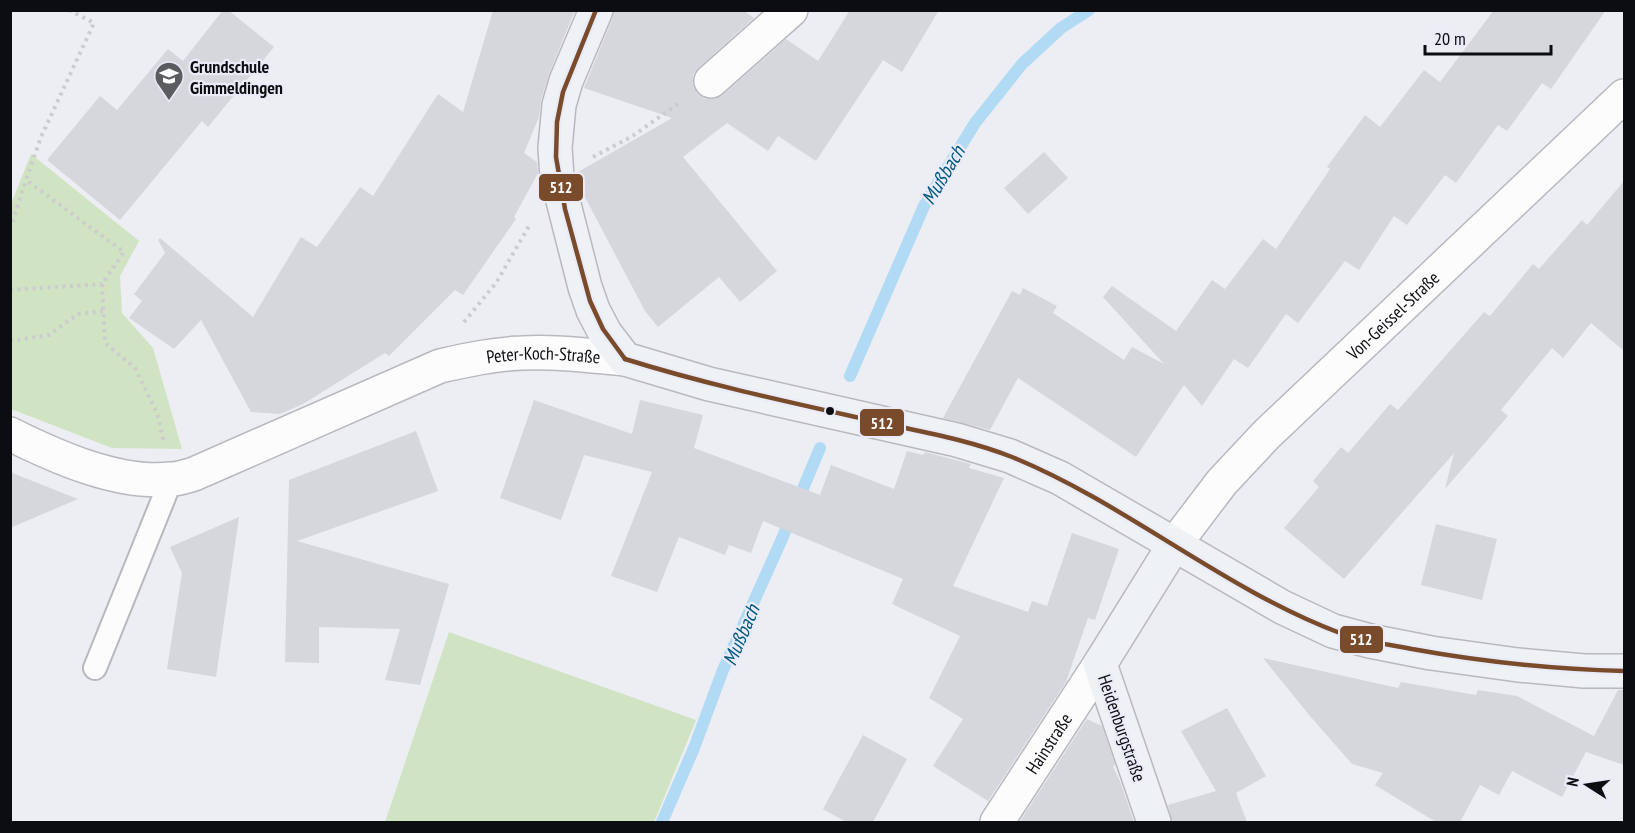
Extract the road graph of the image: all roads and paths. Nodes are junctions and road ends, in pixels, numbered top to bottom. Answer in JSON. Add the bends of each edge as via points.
{"nodes":[{"id":1,"x":69,"y":10,"type":"edge"},
{"id":2,"x":596,"y":10,"type":"edge"},
{"id":3,"x":791,"y":10,"type":"edge"},
{"id":4,"x":711,"y":81,"type":"joint"},
{"id":5,"x":1624,"y":96,"type":"edge"},
{"id":6,"x":557,"y":177,"type":"junction"},
{"id":7,"x":26,"y":180,"type":"junction"},
{"id":8,"x":10,"y":229,"type":"edge"},
{"id":9,"x":102,"y":284,"type":"junction"},
{"id":10,"x":10,"y":290,"type":"edge"},
{"id":11,"x":104,"y":311,"type":"junction"},
{"id":12,"x":10,"y":341,"type":"edge"},
{"id":13,"x":625,"y":359,"type":"junction"},
{"id":14,"x":440,"y":366,"type":"junction"},
{"id":15,"x":10,"y":434,"type":"edge"},
{"id":16,"x":164,"y":446,"type":"dead end"},
{"id":17,"x":171,"y":480,"type":"junction"},
{"id":18,"x":1174,"y":545,"type":"junction"},
{"id":19,"x":1100,"y":664,"type":"junction"},
{"id":20,"x":95,"y":668,"type":"dead end"},
{"id":21,"x":1624,"y":672,"type":"edge"},
{"id":22,"x":997,"y":822,"type":"edge"},
{"id":23,"x":1154,"y":822,"type":"edge"}],
"edges":[{"from":1,"to":7,"type":"path","via":[[94,23],[41,136]]},
{"from":2,"to":6,"type":"street","via":[[559,105]]},
{"from":3,"to":4,"type":"street"},
{"from":4,"to":6,"type":"path","via":[[631,137]]},
{"from":5,"to":18,"type":"street","name":"Von-Geissel-Straße","via":[[1266,435],[1222,482]]},
{"from":6,"to":13,"type":"street","via":[[593,310]]},
{"from":6,"to":14,"type":"path","via":[[496,282],[446,345]]},
{"from":7,"to":8,"type":"path"},
{"from":7,"to":9,"type":"path","via":[[124,252]]},
{"from":9,"to":10,"type":"path"},
{"from":9,"to":11,"type":"path"},
{"from":11,"to":12,"type":"path","via":[[78,314],[49,335]]},
{"from":11,"to":16,"type":"path","via":[[105,343],[135,368],[158,413]]},
{"from":13,"to":14,"type":"street","name":"Peter-Koch-Straße","via":[[524,353]]},
{"from":13,"to":18,"type":"street","name":"Peter-Koch-Straße","via":[[708,384],[957,440],[1010,456],[1060,478]]},
{"from":14,"to":17,"type":"street","name":"Peter-Koch-Straße","via":[[194,474]]},
{"from":15,"to":17,"type":"street","name":"Peter-Koch-Straße","via":[[86,467]]},
{"from":17,"to":20,"type":"lane"},
{"from":18,"to":19,"type":"street","name":"Heidenburgstraße"},
{"from":18,"to":21,"type":"street","name":"Peter-Koch-Straße","via":[[1282,607],[1360,639],[1518,665]]},
{"from":19,"to":22,"type":"street","name":"Hainstraße"},
{"from":19,"to":23,"type":"street","name":"Heidenburgstraße"}]}
